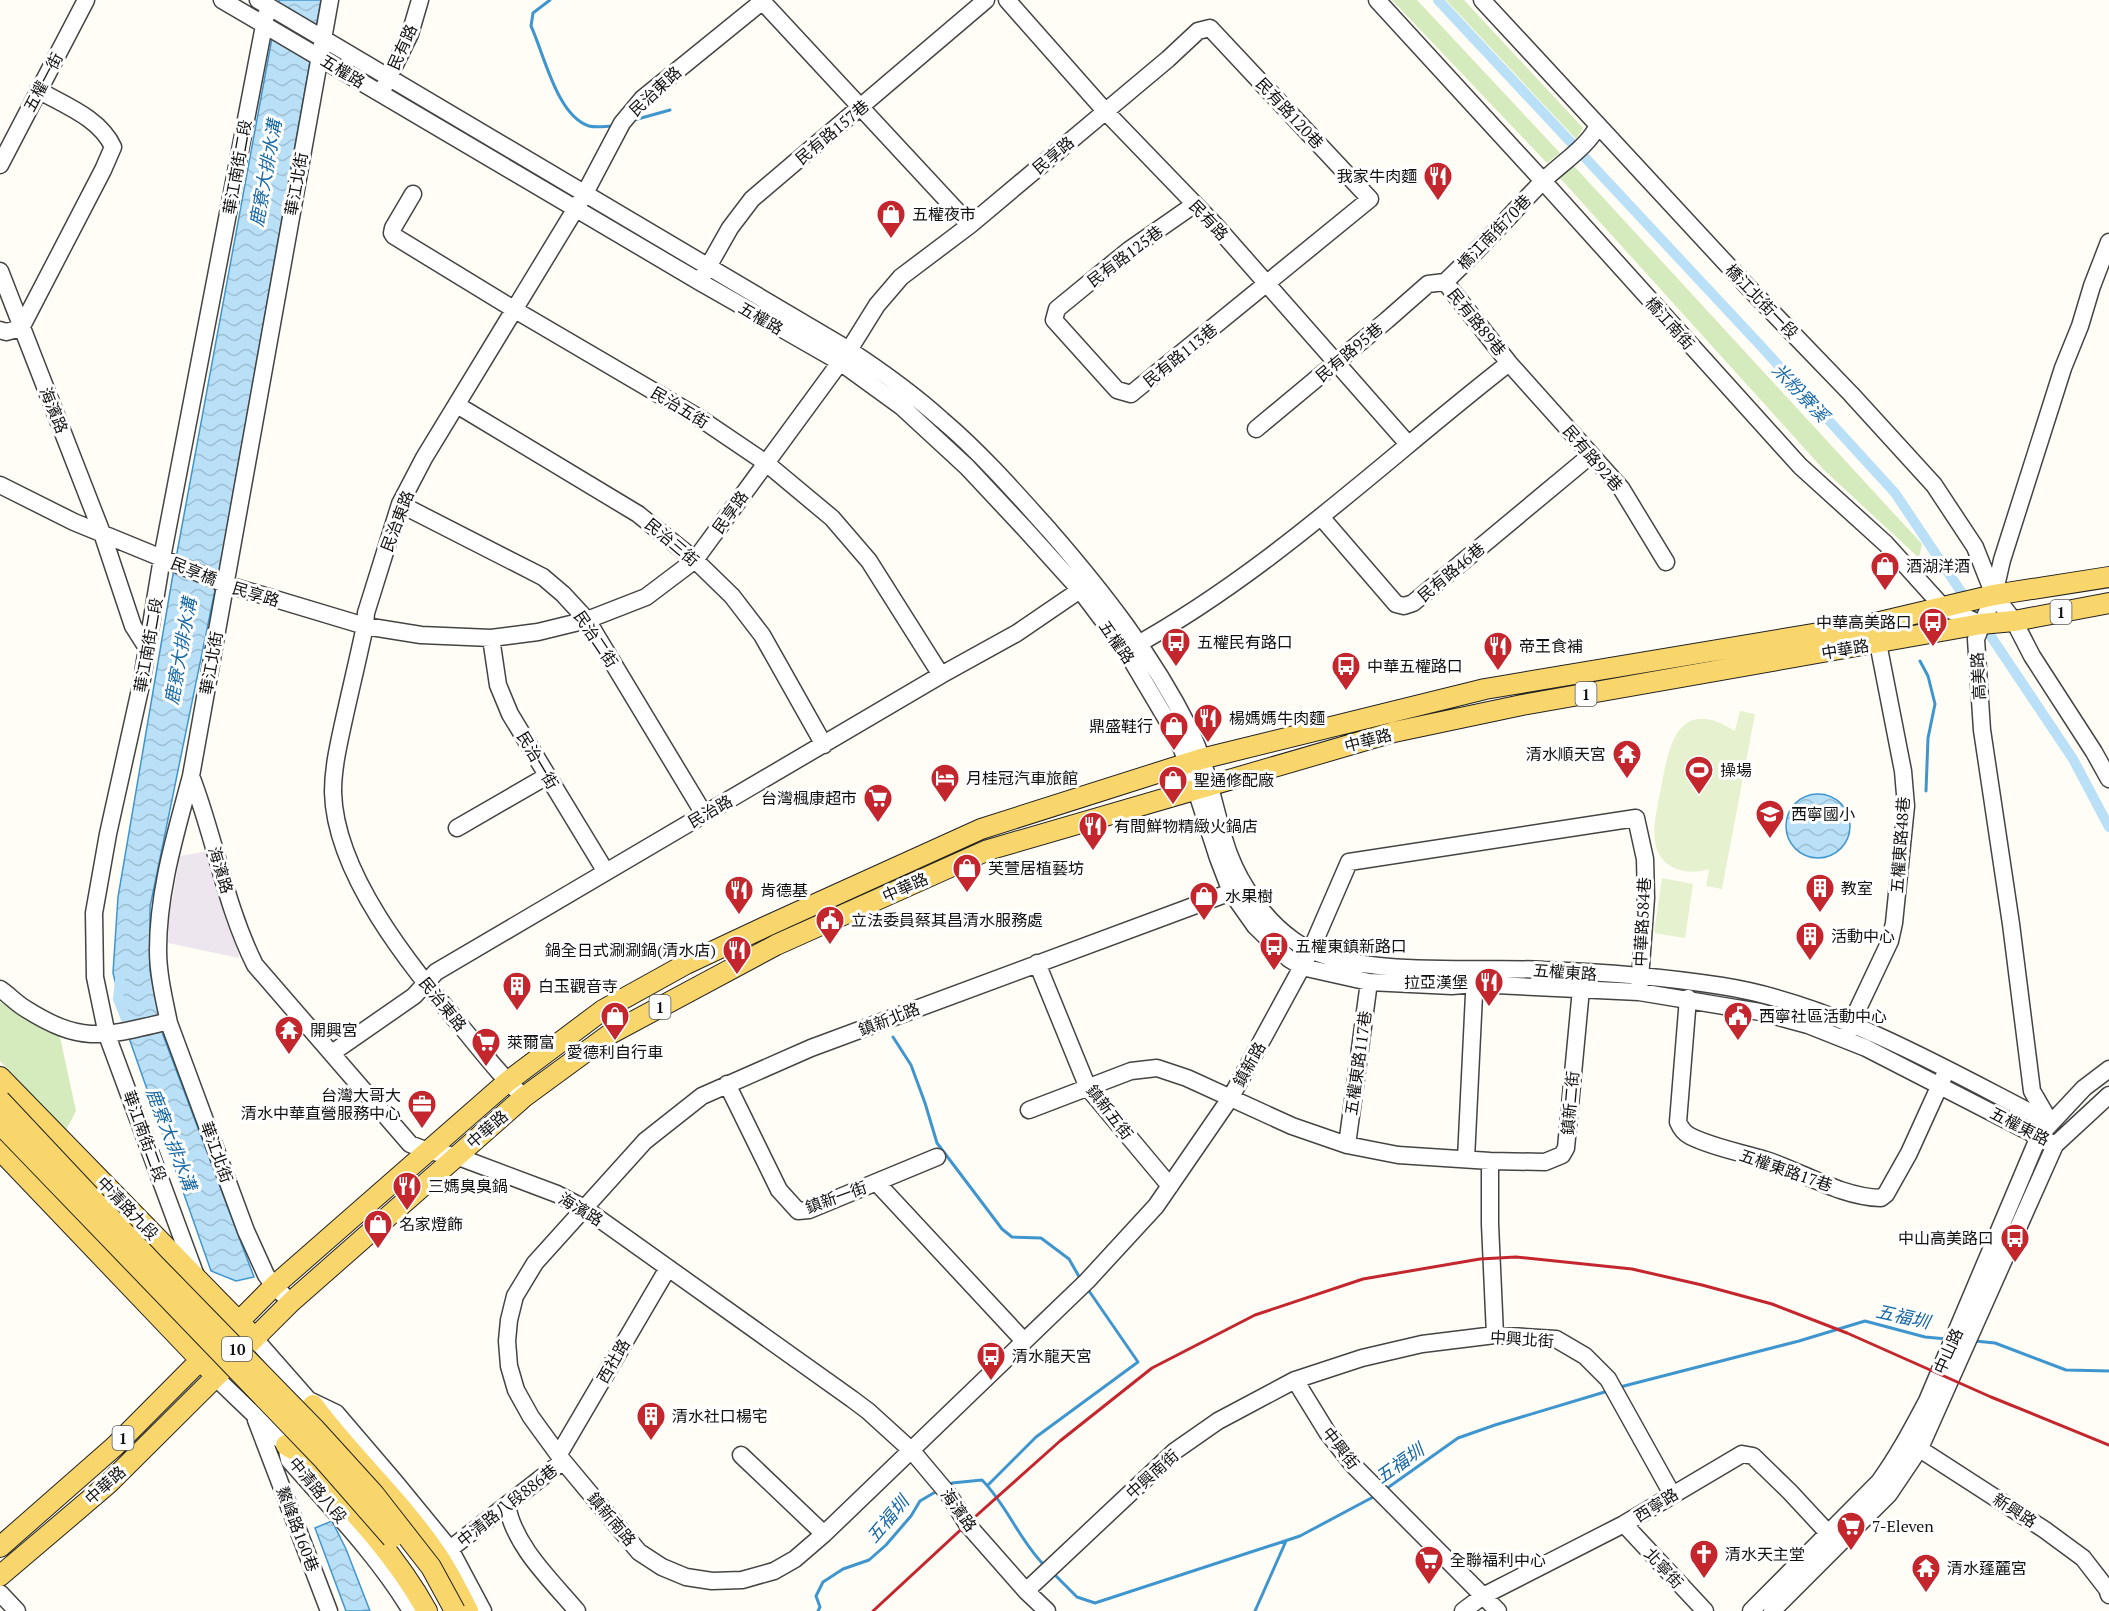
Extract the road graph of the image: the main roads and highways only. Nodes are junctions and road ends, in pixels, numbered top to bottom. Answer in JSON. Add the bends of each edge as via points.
{"nodes":[{"id":1,"x":2109,"y":577,"type":"edge"},
{"id":2,"x":2109,"y":603,"type":"edge"},
{"id":3,"x":0,"y":1077,"type":"edge"},
{"id":4,"x":0,"y":1100,"type":"edge"},
{"id":5,"x":0,"y":1124,"type":"edge"},
{"id":6,"x":0,"y":1150,"type":"edge"},
{"id":7,"x":238,"y":1321,"type":"junction"},
{"id":8,"x":255,"y":1339,"type":"junction"},
{"id":9,"x":201,"y":1360,"type":"junction"},
{"id":10,"x":216,"y":1378,"type":"junction"},
{"id":11,"x":312,"y":1403,"type":"road end"},
{"id":12,"x":285,"y":1445,"type":"road end"},
{"id":13,"x":0,"y":1547,"type":"edge"},
{"id":14,"x":0,"y":1576,"type":"edge"},
{"id":15,"x":427,"y":1611,"type":"edge"},
{"id":16,"x":441,"y":1611,"type":"edge"},
{"id":17,"x":455,"y":1611,"type":"edge"},
{"id":18,"x":468,"y":1611,"type":"edge"}],
"edges":[{"from":1,"to":7,"type":"main road","name":"中華路","number":"1","via":[[1993,596],[1867,625],[1485,689],[1194,761],[981,829],[696,959],[603,1010],[507,1082]]},
{"from":2,"to":8,"type":"main road","name":"中華路","number":"1","via":[[1979,631],[1878,644],[1503,709],[1394,732],[988,850],[776,945],[610,1034],[524,1097],[291,1302]]},
{"from":3,"to":7,"type":"main road","name":"中清路九段"},
{"from":4,"to":17,"type":"main road","number":"10","bridge":true,"via":[[374,1494],[431,1567]]},
{"from":5,"to":16,"type":"main road","number":"10","bridge":true,"via":[[321,1457],[414,1564]]},
{"from":6,"to":9,"type":"main road"},
{"from":7,"to":8,"type":"main road","name":"中清路九段"},
{"from":7,"to":9,"type":"main road","name":"中華路","number":"1"},
{"from":8,"to":10,"type":"main road","name":"中華路","number":"1"},
{"from":9,"to":10,"type":"main road"},
{"from":9,"to":13,"type":"main road","name":"中華路","number":"1","via":[[115,1446]]},
{"from":10,"to":14,"type":"main road","name":"中華路","number":"1","via":[[108,1484]]},
{"from":11,"to":18,"type":"main road","via":[[439,1558]]},
{"from":12,"to":15,"type":"main road","via":[[298,1452],[381,1542]]}]}
